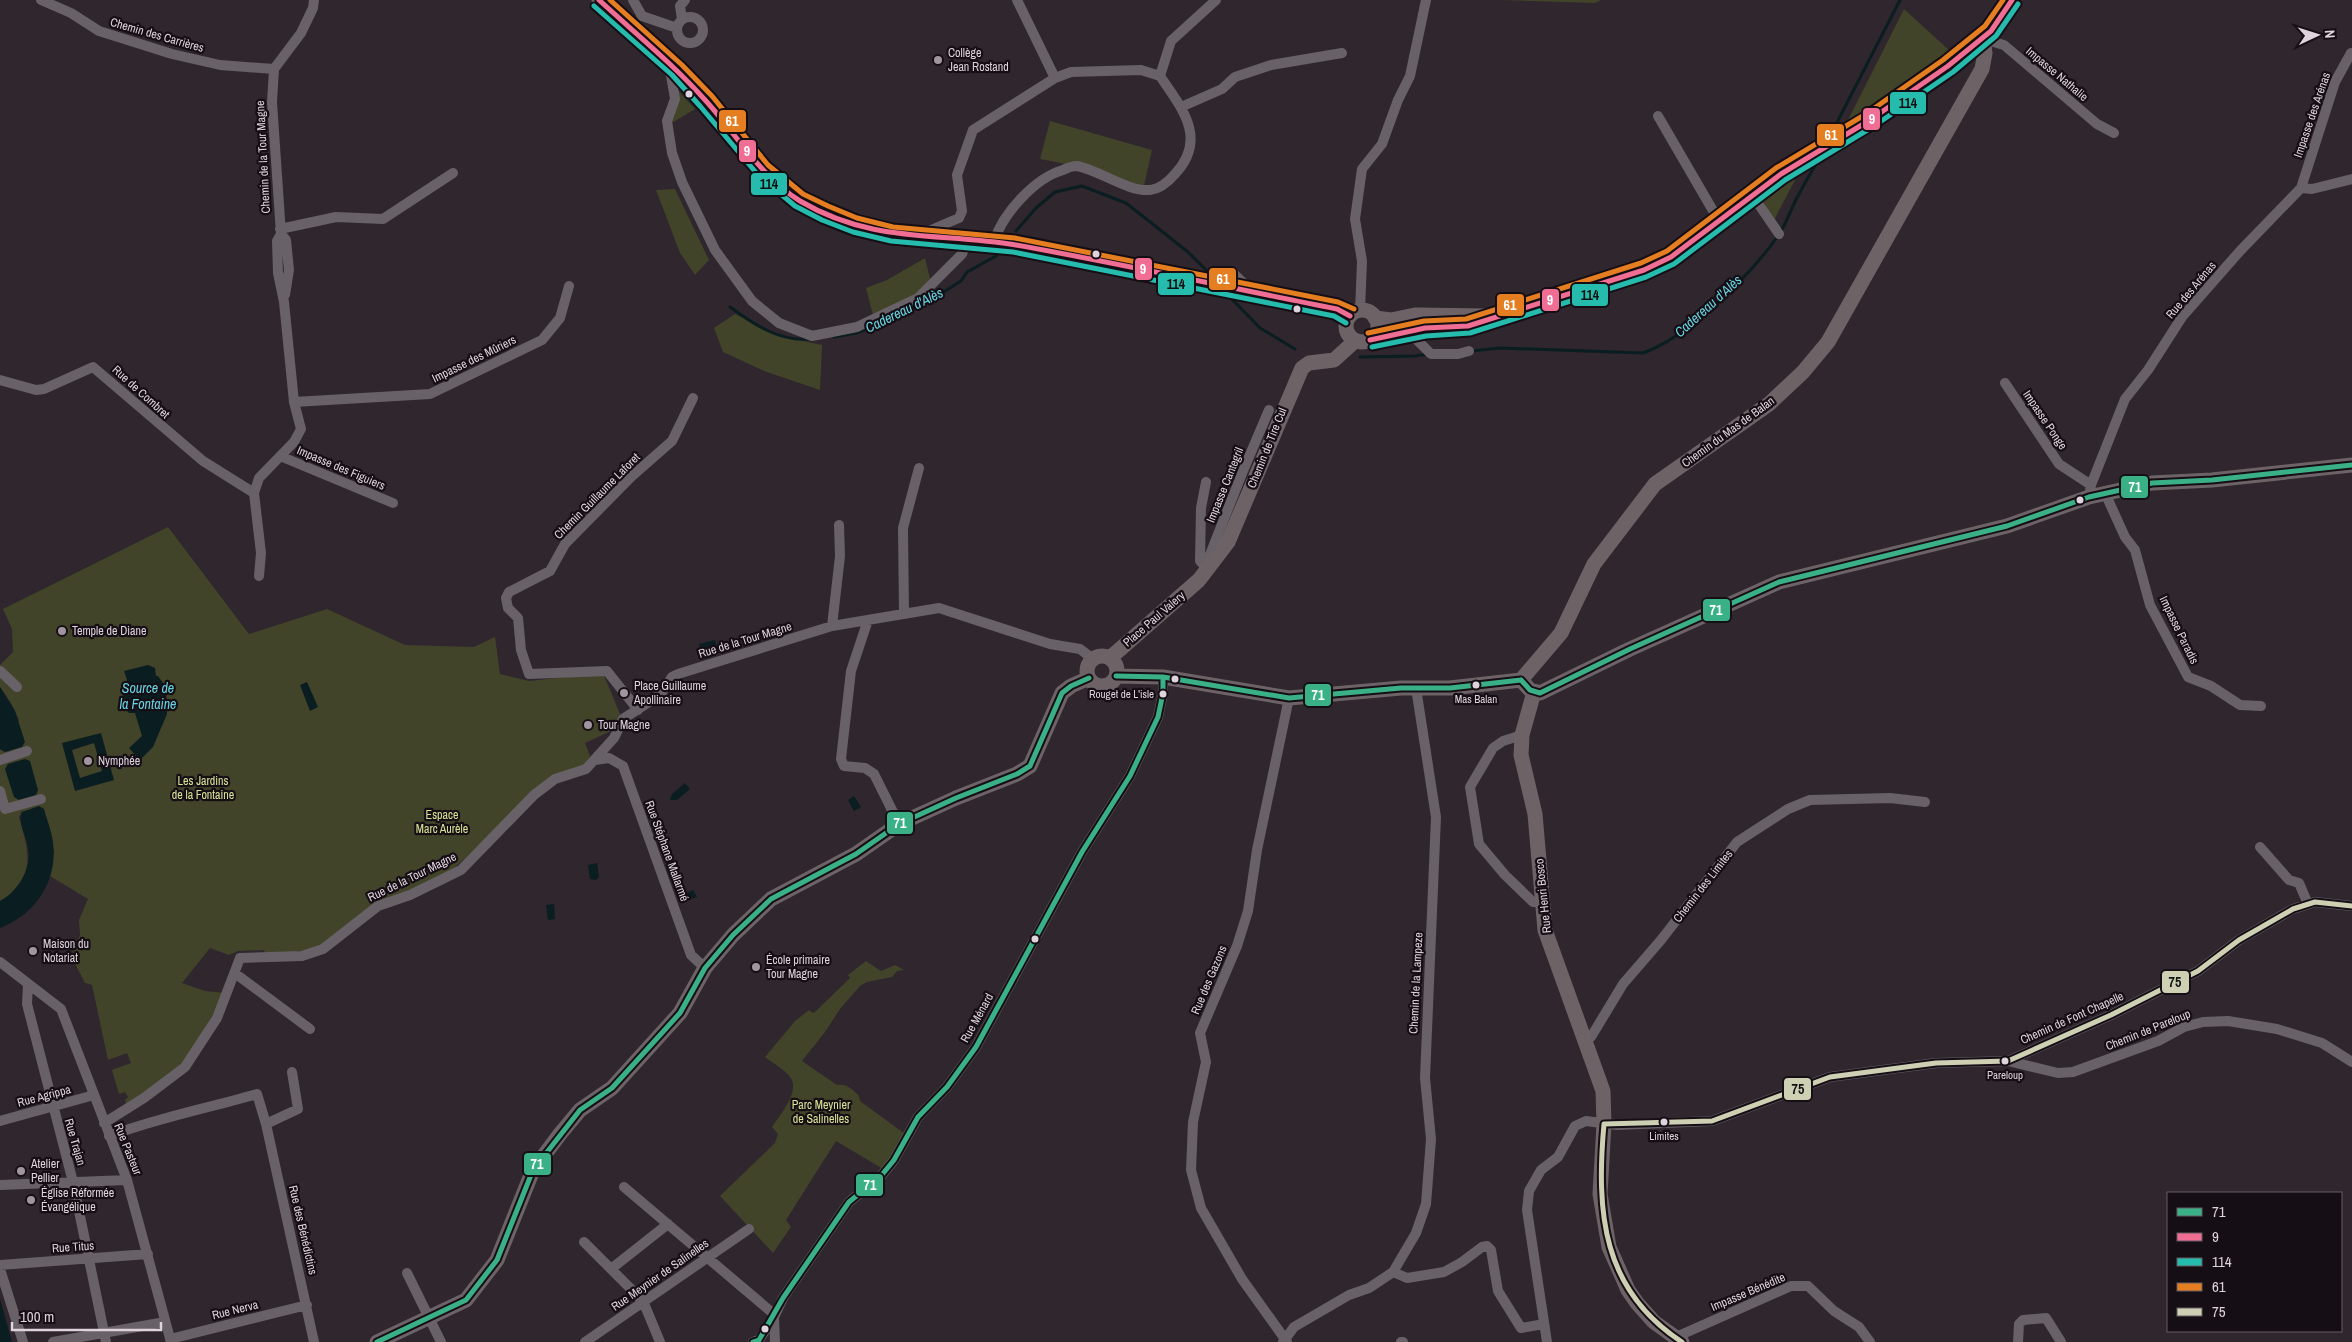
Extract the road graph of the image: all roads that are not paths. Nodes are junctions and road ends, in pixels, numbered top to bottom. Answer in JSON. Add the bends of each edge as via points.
{"nodes":[{"id":1,"x":41,"y":0,"type":"edge"},
{"id":2,"x":314,"y":0,"type":"edge"},
{"id":3,"x":599,"y":0,"type":"edge"},
{"id":4,"x":633,"y":0,"type":"edge"},
{"id":5,"x":685,"y":0,"type":"edge"},
{"id":6,"x":1017,"y":0,"type":"edge"},
{"id":7,"x":1216,"y":0,"type":"edge"},
{"id":8,"x":1426,"y":0,"type":"edge"},
{"id":9,"x":2012,"y":0,"type":"edge"},
{"id":10,"x":1983,"y":38,"type":"junction"},
{"id":11,"x":2351,"y":52,"type":"edge"},
{"id":12,"x":1342,"y":53,"type":"dead end"},
{"id":13,"x":669,"y":63,"type":"junction"},
{"id":14,"x":274,"y":69,"type":"junction"},
{"id":15,"x":1160,"y":76,"type":"junction"},
{"id":16,"x":1055,"y":78,"type":"junction"},
{"id":17,"x":1181,"y":107,"type":"junction"},
{"id":18,"x":1658,"y":116,"type":"dead end"},
{"id":19,"x":2114,"y":133,"type":"dead end"},
{"id":20,"x":453,"y":173,"type":"dead end"},
{"id":21,"x":2352,"y":179,"type":"edge"},
{"id":22,"x":2301,"y":188,"type":"junction"},
{"id":23,"x":1753,"y":196,"type":"junction"},
{"id":24,"x":1719,"y":221,"type":"junction"},
{"id":25,"x":281,"y":232,"type":"junction"},
{"id":26,"x":1779,"y":234,"type":"dead end"},
{"id":27,"x":916,"y":236,"type":"junction"},
{"id":28,"x":968,"y":241,"type":"junction"},
{"id":29,"x":994,"y":242,"type":"junction"},
{"id":30,"x":1232,"y":272,"type":"dead end"},
{"id":31,"x":569,"y":286,"type":"dead end"},
{"id":32,"x":1250,"y":292,"type":"junction"},
{"id":33,"x":1355,"y":314,"type":"junction"},
{"id":34,"x":1500,"y":316,"type":"junction"},
{"id":35,"x":1375,"y":318,"type":"junction"},
{"id":36,"x":1408,"y":331,"type":"junction"},
{"id":37,"x":1362,"y":340,"type":"junction"},
{"id":38,"x":1469,"y":351,"type":"dead end"},
{"id":39,"x":0,"y":380,"type":"edge"},
{"id":40,"x":2005,"y":383,"type":"dead end"},
{"id":41,"x":693,"y":398,"type":"dead end"},
{"id":42,"x":294,"y":402,"type":"junction"},
{"id":43,"x":1269,"y":410,"type":"dead end"},
{"id":44,"x":280,"y":456,"type":"junction"},
{"id":45,"x":2352,"y":465,"type":"edge"},
{"id":46,"x":919,"y":468,"type":"dead end"},
{"id":47,"x":1206,"y":482,"type":"dead end"},
{"id":48,"x":2090,"y":491,"type":"junction"},
{"id":49,"x":254,"y":493,"type":"junction"},
{"id":50,"x":2106,"y":493,"type":"junction"},
{"id":51,"x":393,"y":504,"type":"dead end"},
{"id":52,"x":839,"y":525,"type":"dead end"},
{"id":53,"x":1203,"y":575,"type":"junction"},
{"id":54,"x":259,"y":576,"type":"dead end"},
{"id":55,"x":904,"y":614,"type":"junction"},
{"id":56,"x":868,"y":620,"type":"junction"},
{"id":57,"x":832,"y":626,"type":"junction"},
{"id":58,"x":1110,"y":658,"type":"junction"},
{"id":59,"x":1093,"y":659,"type":"junction"},
{"id":60,"x":0,"y":671,"type":"edge"},
{"id":61,"x":1116,"y":676,"type":"junction"},
{"id":62,"x":1163,"y":677,"type":"junction"},
{"id":63,"x":1089,"y":678,"type":"junction"},
{"id":64,"x":1520,"y":680,"type":"junction"},
{"id":65,"x":17,"y":687,"type":"dead end"},
{"id":66,"x":1408,"y":688,"type":"junction"},
{"id":67,"x":1534,"y":692,"type":"junction"},
{"id":68,"x":1289,"y":698,"type":"junction"},
{"id":69,"x":2260,"y":706,"type":"dead end"},
{"id":70,"x":638,"y":710,"type":"junction"},
{"id":71,"x":1522,"y":735,"type":"junction"},
{"id":72,"x":27,"y":751,"type":"dead end"},
{"id":73,"x":2,"y":759,"type":"edge"},
{"id":74,"x":595,"y":760,"type":"junction"},
{"id":75,"x":0,"y":791,"type":"edge"},
{"id":76,"x":41,"y":799,"type":"dead end"},
{"id":77,"x":1925,"y":802,"type":"dead end"},
{"id":78,"x":899,"y":824,"type":"junction"},
{"id":79,"x":2260,"y":847,"type":"dead end"},
{"id":80,"x":1542,"y":902,"type":"junction"},
{"id":81,"x":2308,"y":904,"type":"junction"},
{"id":82,"x":2352,"y":906,"type":"edge"},
{"id":83,"x":0,"y":962,"type":"edge"},
{"id":84,"x":705,"y":968,"type":"junction"},
{"id":85,"x":236,"y":974,"type":"junction"},
{"id":86,"x":28,"y":984,"type":"junction"},
{"id":87,"x":310,"y":1030,"type":"dead end"},
{"id":88,"x":1585,"y":1040,"type":"junction"},
{"id":89,"x":2008,"y":1061,"type":"junction"},
{"id":90,"x":2352,"y":1062,"type":"edge"},
{"id":91,"x":292,"y":1072,"type":"dead end"},
{"id":92,"x":94,"y":1096,"type":"junction"},
{"id":93,"x":52,"y":1106,"type":"junction"},
{"id":94,"x":0,"y":1121,"type":"edge"},
{"id":95,"x":104,"y":1123,"type":"junction"},
{"id":96,"x":266,"y":1124,"type":"junction"},
{"id":97,"x":1604,"y":1124,"type":"junction"},
{"id":98,"x":109,"y":1136,"type":"junction"},
{"id":99,"x":127,"y":1180,"type":"junction"},
{"id":100,"x":73,"y":1182,"type":"junction"},
{"id":101,"x":0,"y":1185,"type":"edge"},
{"id":102,"x":624,"y":1187,"type":"dead end"},
{"id":103,"x":668,"y":1224,"type":"junction"},
{"id":104,"x":749,"y":1229,"type":"dead end"},
{"id":105,"x":584,"y":1242,"type":"dead end"},
{"id":106,"x":148,"y":1254,"type":"junction"},
{"id":107,"x":707,"y":1257,"type":"junction"},
{"id":108,"x":89,"y":1259,"type":"junction"},
{"id":109,"x":0,"y":1267,"type":"edge"},
{"id":110,"x":610,"y":1269,"type":"junction"},
{"id":111,"x":1393,"y":1272,"type":"junction"},
{"id":112,"x":407,"y":1273,"type":"dead end"},
{"id":113,"x":643,"y":1301,"type":"junction"},
{"id":114,"x":306,"y":1305,"type":"junction"},
{"id":115,"x":774,"y":1316,"type":"junction"},
{"id":116,"x":430,"y":1317,"type":"junction"},
{"id":117,"x":165,"y":1322,"type":"junction"},
{"id":118,"x":1542,"y":1325,"type":"junction"},
{"id":119,"x":105,"y":1338,"type":"edge"},
{"id":120,"x":171,"y":1340,"type":"edge"},
{"id":121,"x":1679,"y":1340,"type":"edge"},
{"id":122,"x":756,"y":1341,"type":"edge"},
{"id":123,"x":775,"y":1341,"type":"edge"},
{"id":124,"x":23,"y":1342,"type":"edge"},
{"id":125,"x":53,"y":1342,"type":"edge"},
{"id":126,"x":314,"y":1342,"type":"edge"},
{"id":127,"x":377,"y":1342,"type":"edge"},
{"id":128,"x":441,"y":1342,"type":"edge"},
{"id":129,"x":585,"y":1342,"type":"edge"},
{"id":130,"x":660,"y":1342,"type":"edge"},
{"id":131,"x":1284,"y":1342,"type":"edge"},
{"id":132,"x":1547,"y":1342,"type":"edge"},
{"id":133,"x":1870,"y":1342,"type":"edge"},
{"id":134,"x":2018,"y":1342,"type":"edge"},
{"id":135,"x":2062,"y":1342,"type":"edge"}],
"edges":[{"from":1,"to":14,"type":"street","name":"Chemin des Carrières","via":[[71,13],[99,31],[172,54],[220,65]]},
{"from":2,"to":14,"type":"street","via":[[301,33]]},
{"from":3,"to":13,"type":"street"},
{"from":4,"to":5,"type":"street","via":[[642,16],[679,24],[680,6]]},
{"from":6,"to":16,"type":"street"},
{"from":7,"to":15,"type":"street","via":[[1171,40]]},
{"from":8,"to":33,"type":"street","via":[[1410,76],[1382,144],[1362,169],[1355,219],[1362,261]]},
{"from":9,"to":10,"type":"street"},
{"from":10,"to":19,"type":"street","name":"Impasse Nathalie","via":[[2004,45],[2097,124]]},
{"from":10,"to":23,"type":"street","via":[[1870,120],[1781,174]]},
{"from":10,"to":64,"type":"street","name":"Chemin du Mas de Balan","via":[[1982,69],[1828,342],[1803,372],[1769,404],[1655,484],[1594,564],[1561,633]]},
{"from":11,"to":22,"type":"street","name":"Impasse des Arénas","via":[[2335,82]]},
{"from":12,"to":17,"type":"street","via":[[1271,65],[1235,77],[1222,89]]},
{"from":13,"to":27,"type":"street","via":[[706,101],[763,170],[799,200],[855,225]]},
{"from":13,"to":28,"type":"street","via":[[675,99],[667,121],[672,153],[682,182],[715,250],[752,301],[779,323],[812,336],[857,327],[918,298],[962,254]]},
{"from":14,"to":25,"type":"street","name":"Chemin de la Tour Magne","via":[[272,102]]},
{"from":15,"to":16,"type":"street","via":[[1141,70],[1104,70],[1071,72]]},
{"from":15,"to":17,"type":"street"},
{"from":16,"to":27,"type":"street","via":[[973,130],[957,175],[962,211],[959,218]]},
{"from":17,"to":29,"type":"street","via":[[1188,122],[1190,150],[1185,164],[1161,186],[1143,190],[1076,166],[1050,174],[1030,188],[998,231]]},
{"from":18,"to":24,"type":"street"},
{"from":20,"to":25,"type":"street","via":[[383,219],[336,217]]},
{"from":21,"to":22,"type":"street","via":[[2312,189]]},
{"from":22,"to":48,"type":"street","name":"Rue des Arénas","via":[[2182,317],[2125,399]]},
{"from":23,"to":24,"type":"street"},
{"from":23,"to":26,"type":"street"},
{"from":24,"to":34,"type":"street","via":[[1671,257],[1644,270]]},
{"from":25,"to":42,"type":"street","name":"Chemin de la Tour Magne","via":[[286,240],[289,270],[284,302]]},
{"from":27,"to":28,"type":"street"},
{"from":28,"to":29,"type":"street"},
{"from":29,"to":32,"type":"street"},
{"from":30,"to":32,"type":"street"},
{"from":31,"to":42,"type":"street","name":"Impasse des Mûriers","via":[[560,318],[542,340],[430,394]]},
{"from":32,"to":33,"type":"street"},
{"from":33,"to":35,"type":"street","via":[[1368,312]]},
{"from":33,"to":37,"type":"street","via":[[1346,330]]},
{"from":34,"to":35,"type":"street","via":[[1415,314],[1391,320]]},
{"from":34,"to":36,"type":"street","via":[[1456,328]]},
{"from":35,"to":37,"type":"street","via":[[1376,332]]},
{"from":36,"to":37,"type":"street"},
{"from":36,"to":38,"type":"street","via":[[1431,354]]},
{"from":37,"to":53,"type":"street","name":"Chemin de Tire Cul","via":[[1334,360],[1309,363],[1298,373],[1228,542]]},
{"from":39,"to":49,"type":"street","name":"Rue de Combret","via":[[36,390],[44,389],[93,367],[203,461]]},
{"from":40,"to":48,"type":"street","name":"Impasse Ponge","via":[[2059,464]]},
{"from":41,"to":70,"type":"street","name":"Chemin Guillaume Laforet","via":[[672,441],[565,544],[550,571],[509,592],[506,598],[508,608],[518,618],[521,650],[530,674],[607,671]]},
{"from":42,"to":44,"type":"street","name":"Chemin de la Tour Magne","via":[[301,428],[294,442]]},
{"from":43,"to":53,"type":"street","name":"Impasse Cantegril"},
{"from":44,"to":49,"type":"street","name":"Chemin de la Tour Magne","via":[[259,478]]},
{"from":44,"to":51,"type":"street","name":"Impasse des Figuiers"},
{"from":45,"to":50,"type":"street","via":[[2152,483]]},
{"from":46,"to":55,"type":"street","via":[[903,528]]},
{"from":47,"to":53,"type":"street","via":[[1201,508],[1200,561]]},
{"from":48,"to":50,"type":"street"},
{"from":48,"to":67,"type":"street","via":[[2008,526],[1779,582],[1540,693]]},
{"from":49,"to":54,"type":"street","via":[[261,553]]},
{"from":50,"to":69,"type":"street","name":"Impasse Paradis","via":[[2125,536],[2135,550],[2150,605],[2188,677],[2211,686],[2240,705]]},
{"from":52,"to":57,"type":"street","via":[[840,556]]},
{"from":53,"to":58,"type":"street","name":"Place Paul Valery"},
{"from":55,"to":56,"type":"street","name":"Rue de la Tour Magne"},
{"from":55,"to":59,"type":"street","name":"Rue de la Tour Magne","via":[[939,608],[1050,644],[1080,649]]},
{"from":56,"to":57,"type":"street","name":"Rue de la Tour Magne"},
{"from":56,"to":78,"type":"street","via":[[851,671],[841,759],[844,766],[865,768],[874,774]]},
{"from":57,"to":70,"type":"street","name":"Rue de la Tour Magne","via":[[678,674],[672,677],[661,694]]},
{"from":58,"to":59,"type":"street","via":[[1101,656]]},
{"from":58,"to":61,"type":"street","via":[[1116,666]]},
{"from":59,"to":63,"type":"street","via":[[1088,666]]},
{"from":60,"to":65,"type":"street"},
{"from":61,"to":62,"type":"street"},
{"from":61,"to":63,"type":"street","via":[[1103,686]]},
{"from":62,"to":68,"type":"street"},
{"from":62,"to":115,"type":"street","name":"Rue Ménard","via":[[1158,718],[1130,776],[1082,852],[976,1047],[947,1087],[918,1117],[894,1160],[881,1176],[849,1202]]},
{"from":63,"to":78,"type":"street","via":[[1062,694],[1030,766]]},
{"from":64,"to":66,"type":"street","via":[[1450,688]]},
{"from":64,"to":67,"type":"street"},
{"from":66,"to":68,"type":"street"},
{"from":66,"to":111,"type":"street","name":"Chemin de la Lampeze","via":[[1436,817],[1425,1078],[1431,1139],[1426,1204],[1416,1233]]},
{"from":67,"to":71,"type":"street","name":"Rue Henri Bosco"},
{"from":68,"to":131,"type":"street","name":"Rue des Gazons","via":[[1257,850],[1248,911],[1237,946],[1200,1033],[1206,1062],[1192,1122],[1191,1170],[1201,1208],[1242,1279]]},
{"from":70,"to":74,"type":"street","name":"Rue de la Tour Magne","via":[[623,719],[614,738]]},
{"from":71,"to":80,"type":"street","name":"Rue Henri Bosco","via":[[1521,755],[1536,814]]},
{"from":71,"to":80,"type":"street","via":[[1493,748],[1470,787],[1479,844],[1533,902]]},
{"from":72,"to":73,"type":"street"},
{"from":74,"to":84,"type":"street","name":"Rue Stéphane Mallarmé","via":[[609,758],[623,766],[692,955]]},
{"from":74,"to":85,"type":"street","name":"Rue de la Tour Magne","via":[[586,769],[555,779],[534,795],[461,870],[410,895],[378,906],[323,949],[302,956],[244,956],[239,961]]},
{"from":75,"to":76,"type":"street","via":[[5,810]]},
{"from":77,"to":88,"type":"street","name":"Chemin des Limites","via":[[1890,798],[1810,800],[1788,809],[1737,842],[1623,984]]},
{"from":78,"to":84,"type":"street","via":[[856,854],[771,899],[733,935]]},
{"from":79,"to":81,"type":"street","via":[[2289,880],[2299,883]]},
{"from":80,"to":88,"type":"street","name":"Rue Henri Bosco","via":[[1545,930]]},
{"from":81,"to":82,"type":"street","name":"Chemin de Font Chapelle"},
{"from":81,"to":89,"type":"street","name":"Chemin de Font Chapelle","via":[[2293,909],[2239,940],[2198,971],[2111,1015]]},
{"from":83,"to":86,"type":"street"},
{"from":84,"to":116,"type":"street","via":[[680,1013],[612,1088],[580,1110],[549,1148],[534,1170],[497,1260],[466,1300]]},
{"from":85,"to":87,"type":"street"},
{"from":85,"to":95,"type":"street","name":"Rue de la Tour Magne","via":[[217,1018],[185,1067]]},
{"from":86,"to":92,"type":"street","name":"Rue Pasteur","via":[[61,1008]]},
{"from":86,"to":93,"type":"street","name":"Rue Trajan","via":[[27,1004]]},
{"from":88,"to":97,"type":"street","name":"Rue Henri Bosco","via":[[1603,1091]]},
{"from":89,"to":90,"type":"street","name":"Chemin de Pareloup","via":[[2058,1073],[2073,1072],[2158,1042],[2202,1022],[2228,1021],[2277,1029],[2322,1043]]},
{"from":89,"to":97,"type":"street","name":"Chemin de Font Chapelle","via":[[1936,1063],[1830,1077],[1712,1121]]},
{"from":91,"to":96,"type":"street","via":[[298,1109]]},
{"from":92,"to":93,"type":"street","name":"Rue Agrippa"},
{"from":92,"to":95,"type":"street","name":"Rue Pasteur"},
{"from":93,"to":94,"type":"street","name":"Rue Agrippa"},
{"from":93,"to":100,"type":"street","name":"Rue Trajan"},
{"from":95,"to":98,"type":"street","name":"Rue Pasteur"},
{"from":96,"to":98,"type":"street","name":"Rue des Bénédictins","via":[[257,1094],[172,1118],[148,1121]]},
{"from":96,"to":114,"type":"street","name":"Rue des Bénédictins"},
{"from":97,"to":118,"type":"street","name":"Chemin de Font Chapelle","via":[[1586,1121],[1576,1126],[1558,1157],[1541,1170],[1529,1191],[1527,1210]]},
{"from":97,"to":121,"type":"street","via":[[1600,1194],[1609,1246],[1637,1303],[1654,1322]]},
{"from":98,"to":99,"type":"street","name":"Rue Pasteur"},
{"from":99,"to":100,"type":"street"},
{"from":99,"to":106,"type":"street","name":"Rue Pasteur"},
{"from":100,"to":101,"type":"street"},
{"from":100,"to":108,"type":"street","name":"Rue Trajan"},
{"from":102,"to":103,"type":"street"},
{"from":103,"to":107,"type":"street"},
{"from":103,"to":110,"type":"street"},
{"from":104,"to":107,"type":"street","name":"Rue Meynier de Salinelles"},
{"from":105,"to":110,"type":"street"},
{"from":106,"to":108,"type":"street","name":"Rue Titus"},
{"from":106,"to":117,"type":"street","name":"Rue Pasteur"},
{"from":107,"to":113,"type":"street","name":"Rue Meynier de Salinelles"},
{"from":107,"to":115,"type":"street"},
{"from":108,"to":109,"type":"street","name":"Rue Titus"},
{"from":108,"to":119,"type":"street","name":"Rue Trajan"},
{"from":109,"to":124,"type":"street"},
{"from":110,"to":113,"type":"street"},
{"from":111,"to":118,"type":"street","via":[[1407,1278],[1444,1272],[1487,1246],[1492,1250],[1498,1291],[1520,1328]]},
{"from":111,"to":131,"type":"street","via":[[1294,1327]]},
{"from":112,"to":116,"type":"street"},
{"from":113,"to":129,"type":"street","name":"Rue Meynier de Salinelles"},
{"from":113,"to":130,"type":"street"},
{"from":114,"to":120,"type":"street","name":"Rue Nerva"},
{"from":114,"to":126,"type":"street","name":"Rue des Bénédictins"},
{"from":115,"to":122,"type":"street","name":"Rue Ménard"},
{"from":115,"to":123,"type":"street"},
{"from":116,"to":127,"type":"street"},
{"from":116,"to":128,"type":"street"},
{"from":117,"to":119,"type":"street"},
{"from":117,"to":120,"type":"street","name":"Rue Pasteur"},
{"from":118,"to":132,"type":"street","name":"Chemin de Font Chapelle"},
{"from":119,"to":125,"type":"street"},
{"from":121,"to":133,"type":"street","name":"Impasse Bénédite","via":[[1792,1286],[1808,1286],[1834,1311],[1858,1327]]},
{"from":122,"to":123,"type":"street","name":"Rue Ménard"},
{"from":134,"to":135,"type":"street","via":[[2019,1324],[2023,1320],[2046,1318]]}]}
